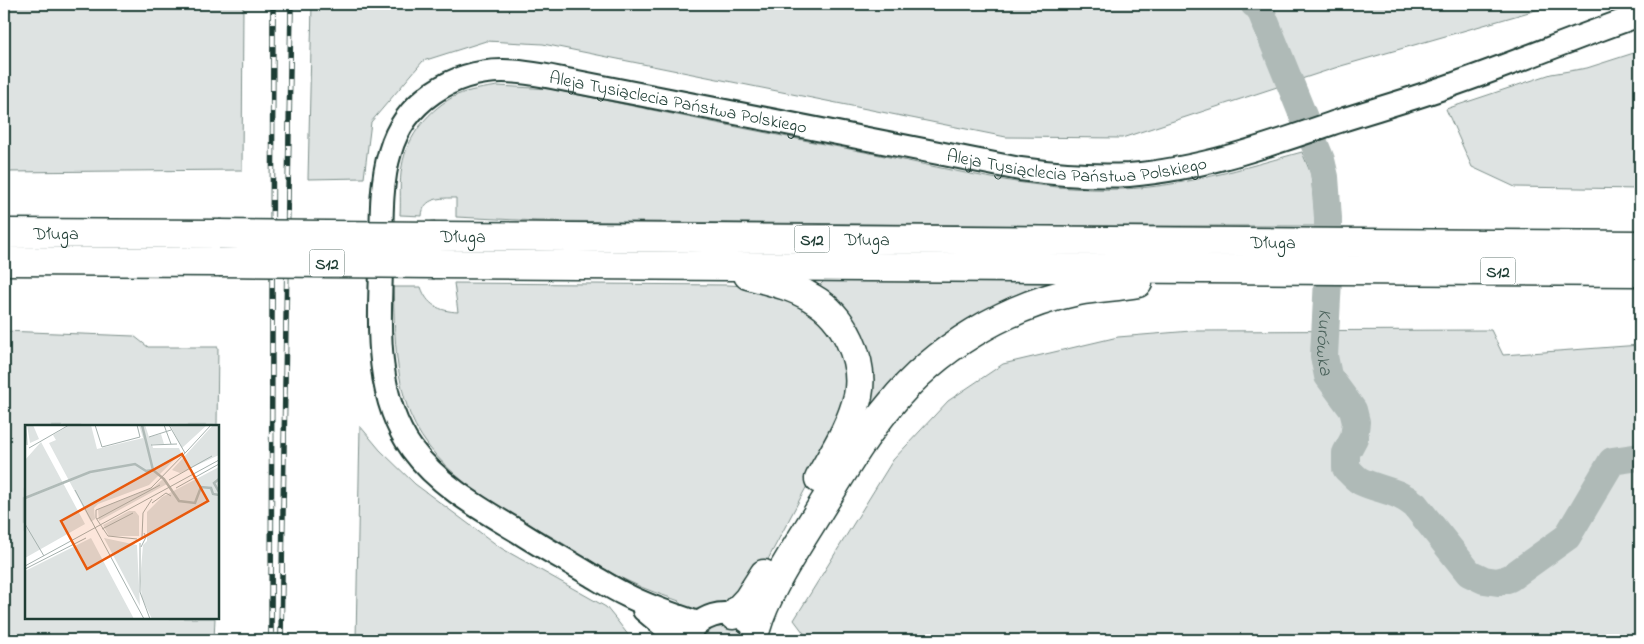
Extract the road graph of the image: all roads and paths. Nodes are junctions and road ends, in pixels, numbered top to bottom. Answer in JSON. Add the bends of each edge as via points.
{"nodes":[{"id":1,"x":1640,"y":15,"type":"edge"},
{"id":2,"x":1640,"y":27,"type":"edge"},
{"id":3,"x":1543,"y":52,"type":"junction"},
{"id":4,"x":4,"y":233,"type":"edge"},
{"id":5,"x":1640,"y":245,"type":"edge"},
{"id":6,"x":4,"y":261,"type":"edge"},
{"id":7,"x":712,"y":266,"type":"junction"},
{"id":8,"x":1210,"y":270,"type":"junction"},
{"id":9,"x":1640,"y":272,"type":"edge"},
{"id":10,"x":626,"y":595,"type":"junction"},
{"id":11,"x":733,"y":614,"type":"junction"},
{"id":12,"x":692,"y":632,"type":"edge"},
{"id":13,"x":759,"y":634,"type":"edge"},
{"id":14,"x":680,"y":640,"type":"edge"}],
"edges":[{"from":1,"to":3,"type":"street","name":"Aleja Tysiąclecia Państwa Polskiego"},
{"from":2,"to":3,"type":"street","name":"Aleja Tysiąclecia Państwa Polskiego"},
{"from":3,"to":10,"type":"street","name":"Aleja Tysiąclecia Państwa Polskiego","via":[[1458,83],[1222,159],[1129,175],[1049,173],[980,162],[520,72],[474,74],[436,90],[412,111],[401,127],[389,153],[386,174],[380,286],[382,361],[396,418],[411,447],[448,485],[484,511]]},
{"from":4,"to":5,"type":"highway","name":"Długa","number":"S12","bridge":true},
{"from":6,"to":7,"type":"highway","name":"Długa","number":"S12","bridge":true},
{"from":7,"to":8,"type":"highway","number":"S12"},
{"from":7,"to":11,"type":"highway","via":[[788,287],[820,302],[839,323],[852,345],[859,381],[856,402],[845,433],[775,558],[748,599]]},
{"from":8,"to":9,"type":"highway","number":"S12"},
{"from":8,"to":13,"type":"highway","via":[[1136,284],[1078,290],[1050,298],[1016,310],[942,354],[903,389],[859,448],[781,574],[764,606]]},
{"from":10,"to":12,"type":"street","name":"Aleja Tysiąclecia Państwa Polskiego"},
{"from":10,"to":14,"type":"street","name":"Aleja Tysiąclecia Państwa Polskiego"},
{"from":11,"to":12,"type":"street","via":[[714,615]]},
{"from":11,"to":13,"type":"street","via":[[746,620]]}]}
